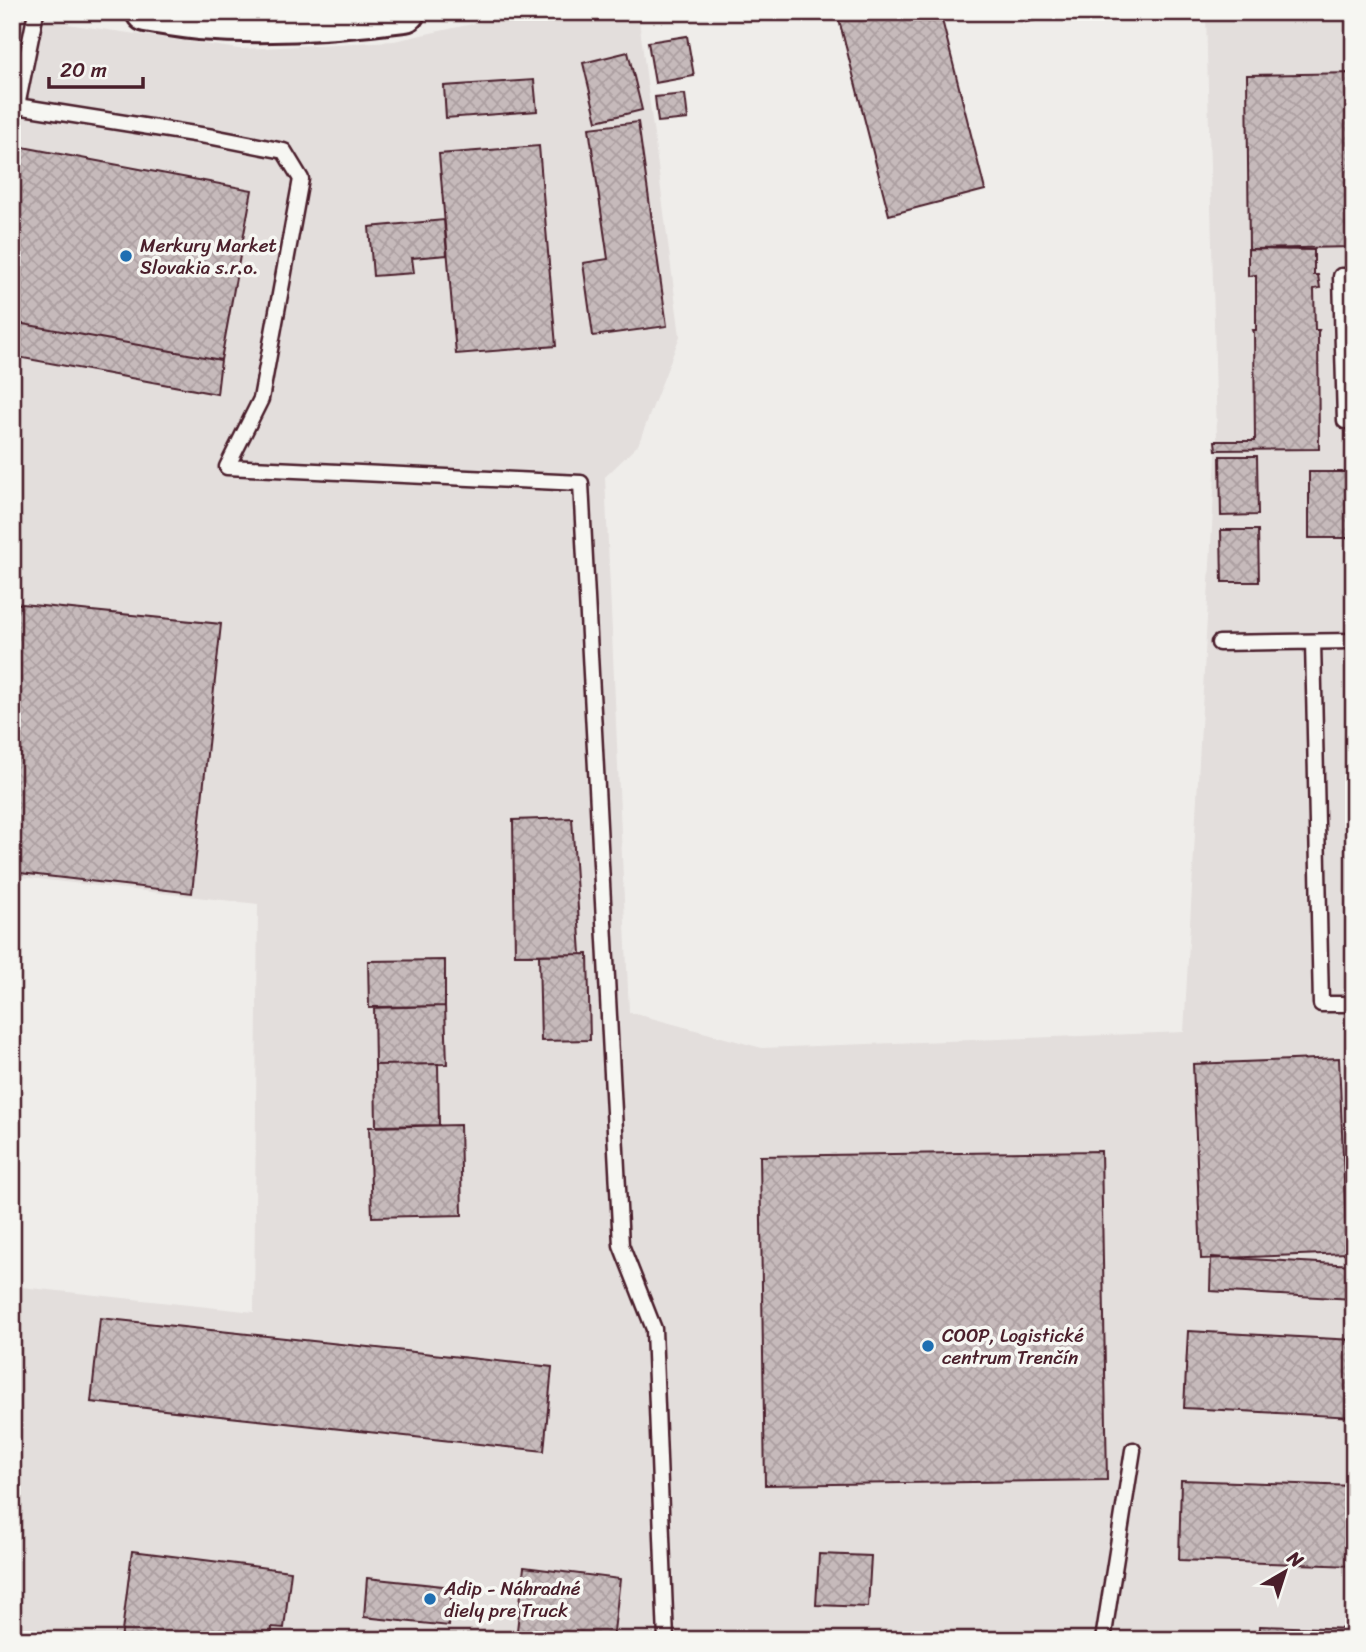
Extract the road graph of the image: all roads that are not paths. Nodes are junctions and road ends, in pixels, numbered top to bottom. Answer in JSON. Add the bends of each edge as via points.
{"nodes":[{"id":1,"x":36,"y":12,"type":"edge"},
{"id":2,"x":146,"y":12,"type":"edge"},
{"id":3,"x":405,"y":12,"type":"edge"},
{"id":4,"x":1354,"y":276,"type":"edge"},
{"id":5,"x":1345,"y":421,"type":"dead end"},
{"id":6,"x":1354,"y":641,"type":"edge"},
{"id":7,"x":1313,"y":642,"type":"junction"},
{"id":8,"x":1219,"y":643,"type":"dead end"},
{"id":9,"x":1354,"y":1004,"type":"edge"},
{"id":10,"x":1133,"y":1450,"type":"dead end"},
{"id":11,"x":666,"y":1640,"type":"edge"},
{"id":12,"x":1103,"y":1640,"type":"edge"}],
"edges":[{"from":1,"to":11,"type":"lane","via":[[17,106],[284,151],[301,179],[261,399],[227,467],[581,483],[621,1245],[654,1329]]},
{"from":2,"to":3,"type":"main road","via":[[197,20],[283,22]]},
{"from":4,"to":5,"type":"lane","via":[[1340,276]]},
{"from":6,"to":7,"type":"lane"},
{"from":7,"to":8,"type":"lane"},
{"from":7,"to":9,"type":"lane","via":[[1321,1004]]},
{"from":10,"to":12,"type":"lane"}]}
